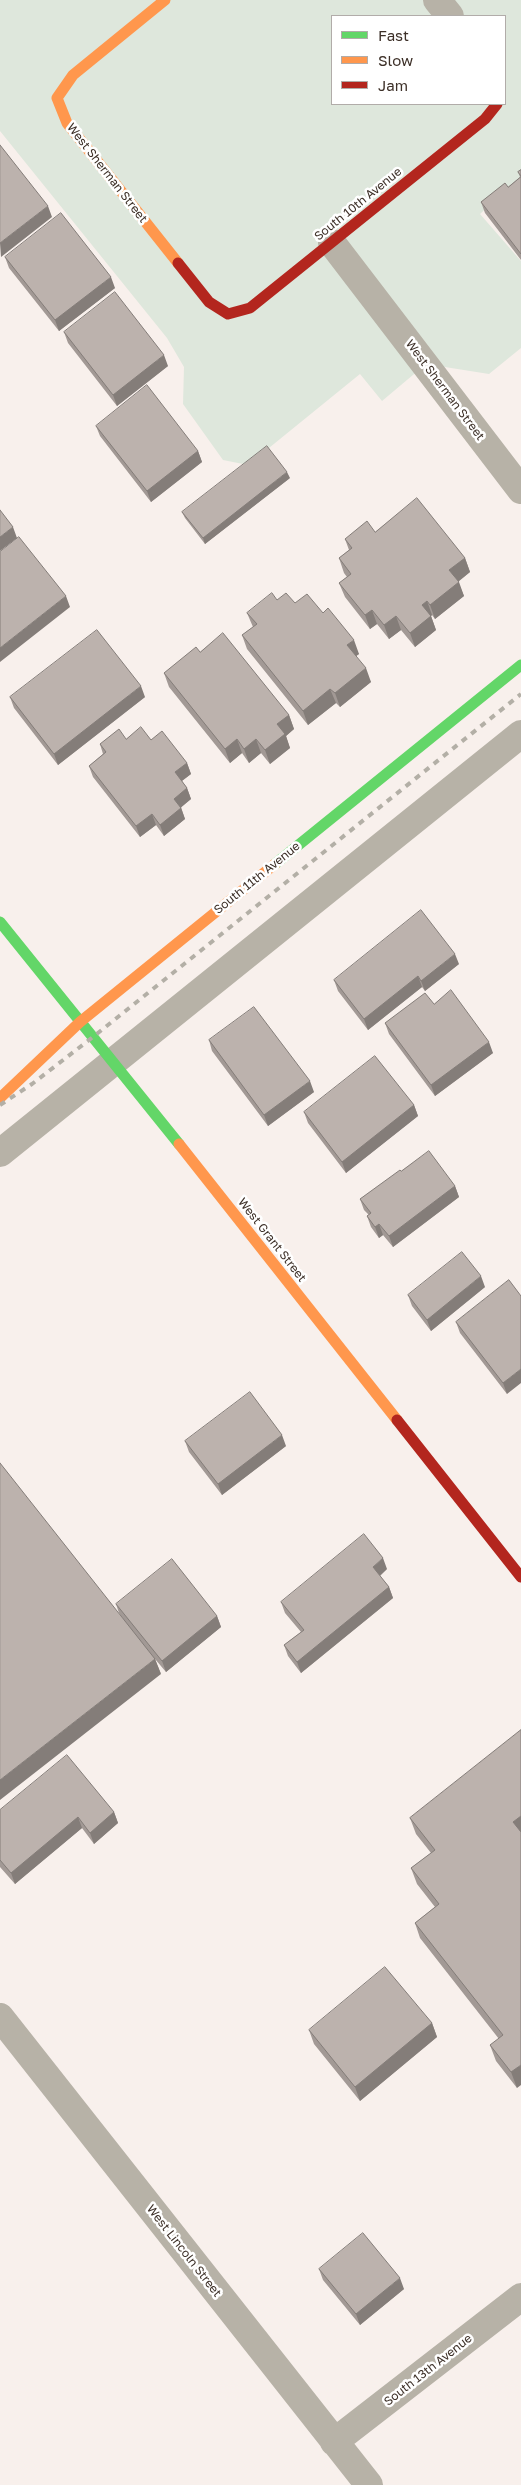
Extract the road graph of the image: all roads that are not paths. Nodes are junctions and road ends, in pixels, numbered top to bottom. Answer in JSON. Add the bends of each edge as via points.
{"nodes":[{"id":1,"x":437,"y":0,"type":"edge"},
{"id":2,"x":151,"y":4,"type":"edge"},
{"id":3,"x":449,"y":15,"type":"edge"},
{"id":4,"x":496,"y":105,"type":"edge"},
{"id":5,"x":332,"y":243,"type":"junction"},
{"id":6,"x":228,"y":314,"type":"joint"},
{"id":7,"x":521,"y":490,"type":"edge"},
{"id":8,"x":521,"y":665,"type":"edge"},
{"id":9,"x":521,"y":734,"type":"edge"},
{"id":10,"x":0,"y":922,"type":"edge"},
{"id":11,"x":80,"y":1022,"type":"junction"},
{"id":12,"x":114,"y":1062,"type":"junction"},
{"id":13,"x":0,"y":1098,"type":"edge"},
{"id":14,"x":0,"y":1153,"type":"edge"},
{"id":15,"x":521,"y":1577,"type":"edge"},
{"id":16,"x":0,"y":2017,"type":"edge"},
{"id":17,"x":521,"y":2297,"type":"edge"},
{"id":18,"x":334,"y":2442,"type":"junction"},
{"id":19,"x":368,"y":2485,"type":"edge"}],
"edges":[{"from":1,"to":3,"type":"street"},
{"from":2,"to":6,"type":"street","name":"West Sherman Street","via":[[73,75],[58,98],[67,123],[209,302]]},
{"from":4,"to":5,"type":"street","name":"South 10th Avenue","via":[[485,119]]},
{"from":5,"to":6,"type":"street","name":"South 10th Avenue","via":[[250,308]]},
{"from":5,"to":7,"type":"street","name":"West Sherman Street"},
{"from":8,"to":11,"type":"street","name":"South 11th Avenue"},
{"from":9,"to":12,"type":"street"},
{"from":10,"to":11,"type":"street","name":"West Grant Street"},
{"from":11,"to":12,"type":"street","name":"West Grant Street"},
{"from":11,"to":13,"type":"street","name":"South 11th Avenue"},
{"from":12,"to":14,"type":"street"},
{"from":12,"to":15,"type":"street","name":"West Grant Street"},
{"from":16,"to":18,"type":"street","name":"West Lincoln Street"},
{"from":17,"to":18,"type":"street","name":"South 13th Avenue"},
{"from":18,"to":19,"type":"street","name":"West Lincoln Street"}]}
